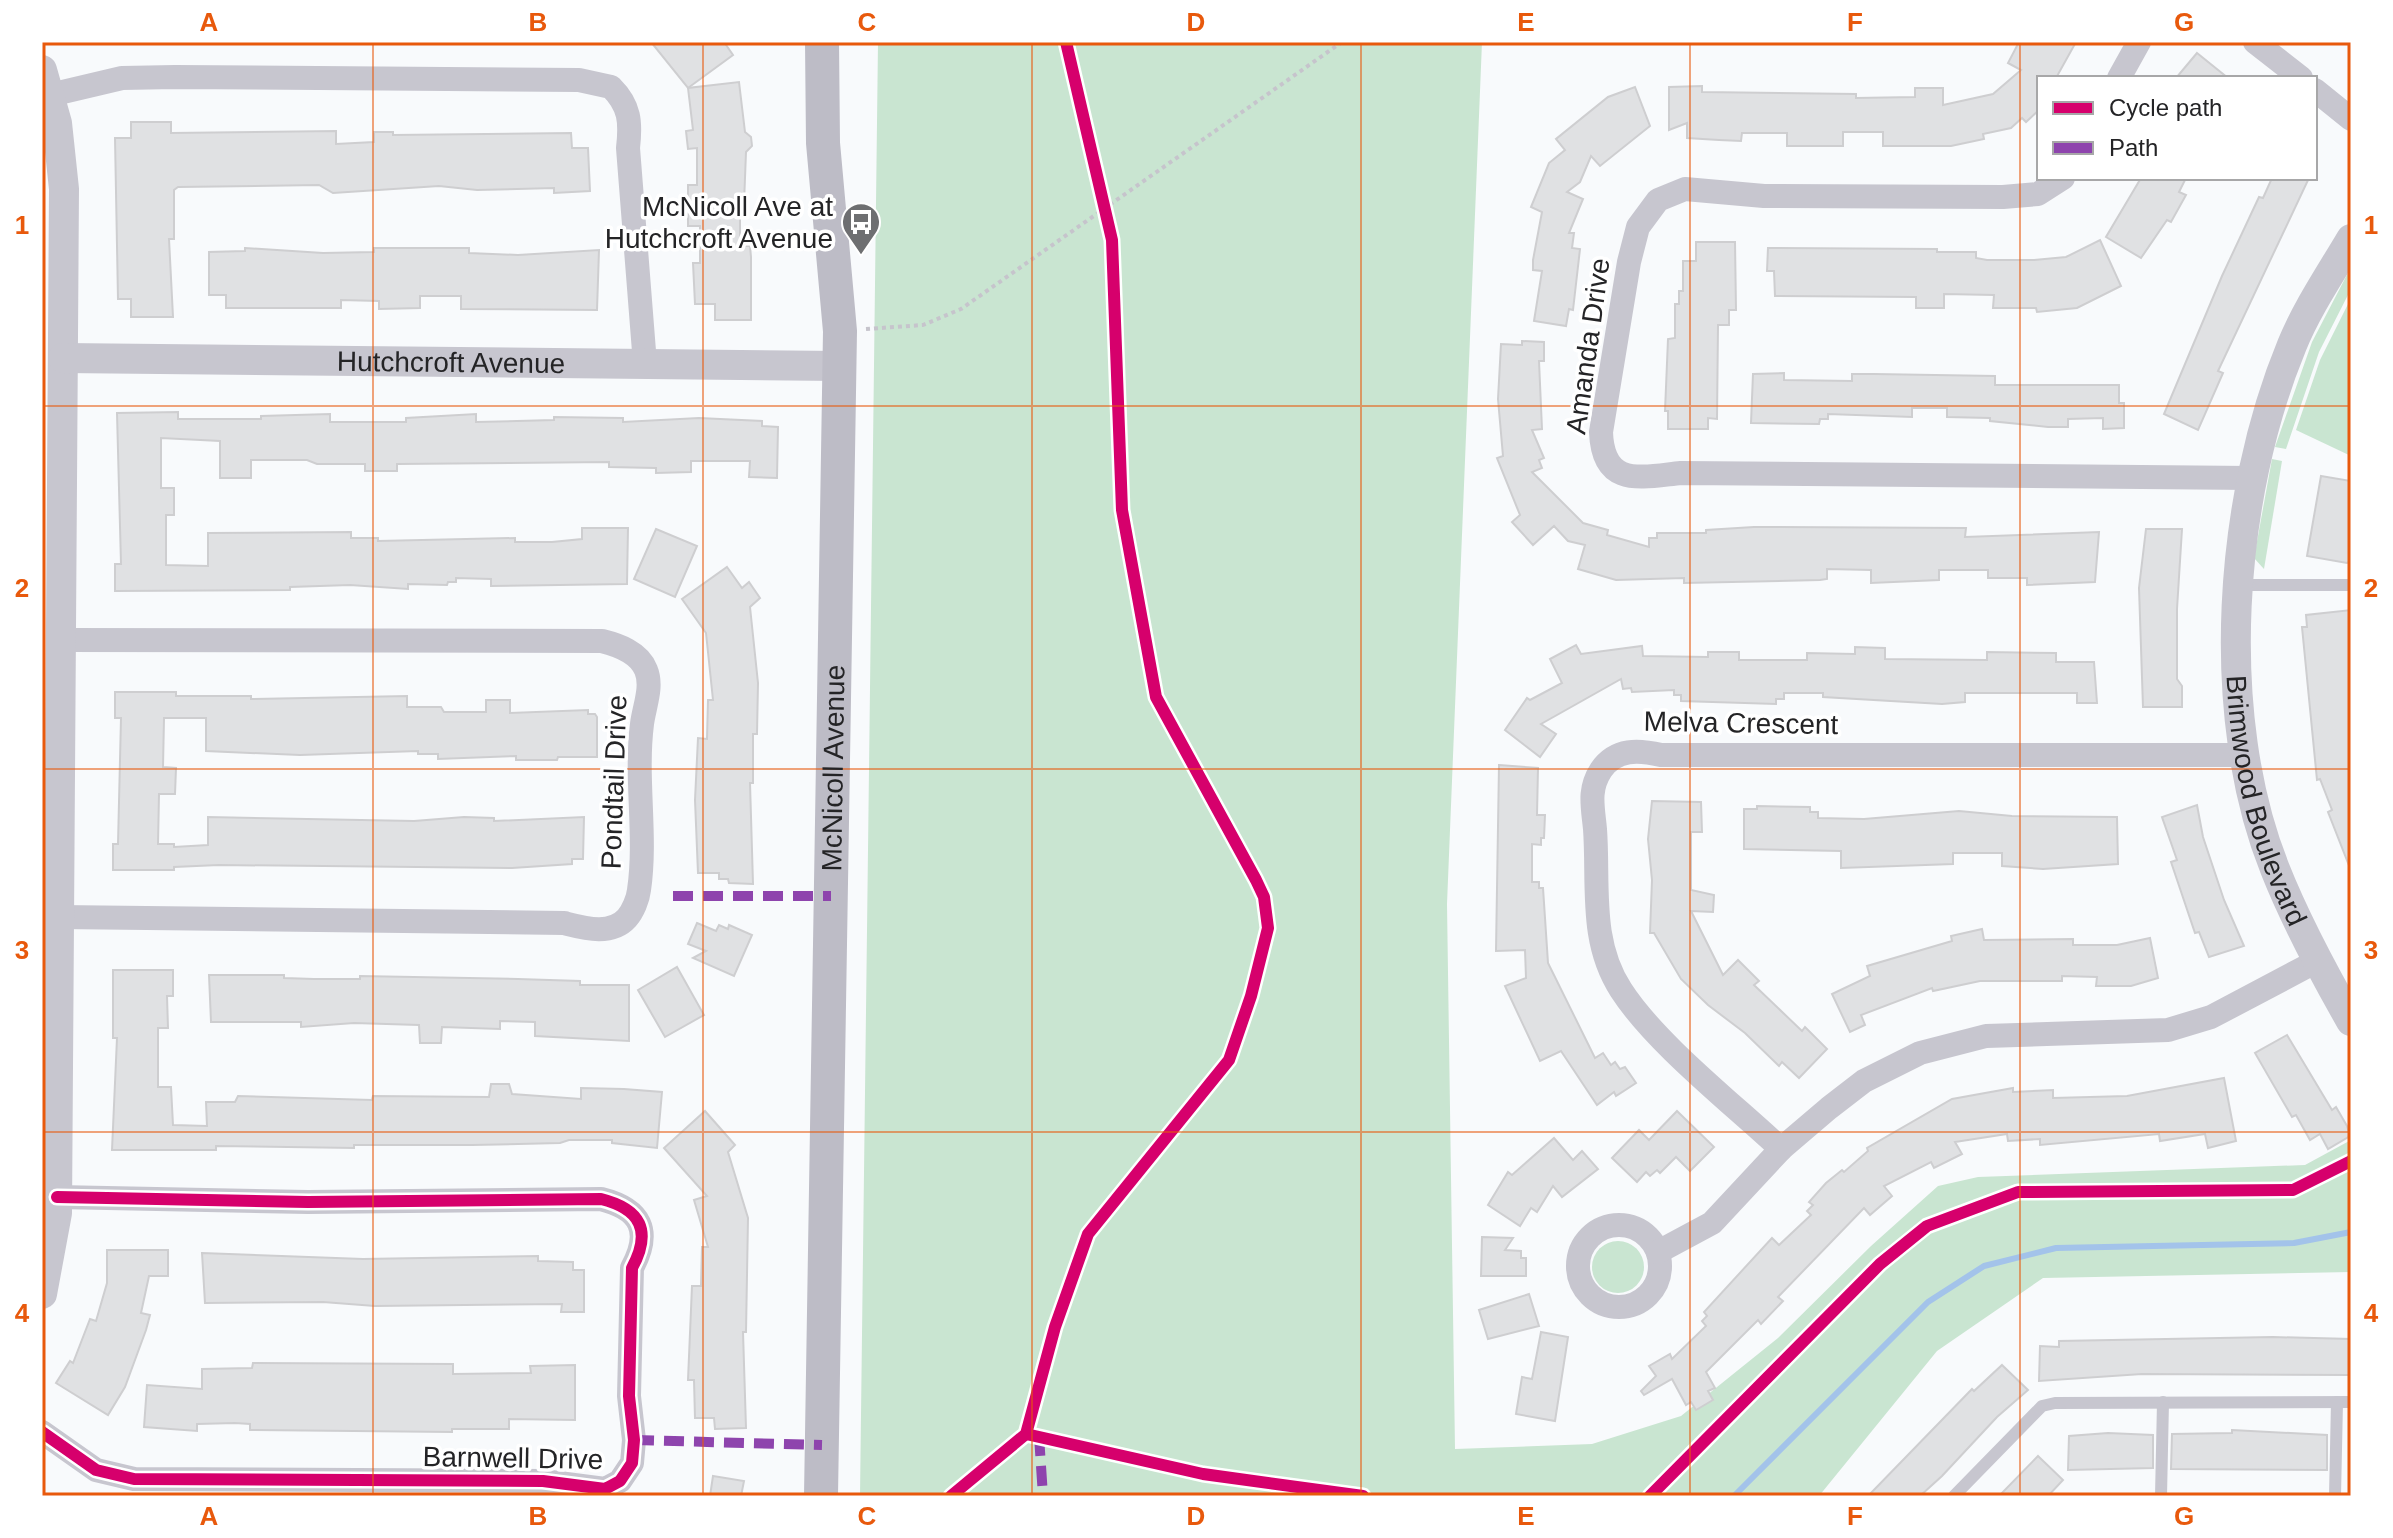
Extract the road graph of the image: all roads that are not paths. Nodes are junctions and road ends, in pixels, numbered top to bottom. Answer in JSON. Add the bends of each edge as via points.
{"nodes":[{"id":1,"x":822,"y":42,"type":"edge"},
{"id":2,"x":2139,"y":42,"type":"edge"},
{"id":3,"x":2255,"y":42,"type":"edge"},
{"id":4,"x":2120,"y":76,"type":"edge"},
{"id":5,"x":2298,"y":76,"type":"edge"},
{"id":6,"x":46,"y":82,"type":"edge"},
{"id":7,"x":2317,"y":92,"type":"edge"},
{"id":8,"x":2351,"y":119,"type":"edge"},
{"id":9,"x":2060,"y":180,"type":"edge"},
{"id":10,"x":2351,"y":239,"type":"edge"},
{"id":11,"x":63,"y":358,"type":"junction"},
{"id":12,"x":645,"y":364,"type":"junction"},
{"id":13,"x":839,"y":366,"type":"junction"},
{"id":14,"x":2251,"y":478,"type":"junction"},
{"id":15,"x":2236,"y":584,"type":"junction"},
{"id":16,"x":2351,"y":585,"type":"edge"},
{"id":17,"x":61,"y":640,"type":"junction"},
{"id":18,"x":2245,"y":755,"type":"junction"},
{"id":19,"x":59,"y":917,"type":"junction"},
{"id":20,"x":2317,"y":961,"type":"junction"},
{"id":21,"x":2348,"y":1008,"type":"edge"},
{"id":22,"x":1781,"y":1149,"type":"junction"},
{"id":23,"x":57,"y":1197,"type":"junction"},
{"id":24,"x":1658,"y":1252,"type":"dead end"},
{"id":25,"x":42,"y":1294,"type":"edge"},
{"id":26,"x":2163,"y":1402,"type":"junction"},
{"id":27,"x":2337,"y":1402,"type":"junction"},
{"id":28,"x":2351,"y":1402,"type":"edge"},
{"id":29,"x":42,"y":1432,"type":"edge"},
{"id":30,"x":821,"y":1496,"type":"edge"},
{"id":31,"x":1954,"y":1496,"type":"edge"},
{"id":32,"x":2161,"y":1496,"type":"edge"},
{"id":33,"x":2335,"y":1496,"type":"edge"}],
"edges":[{"from":1,"to":13,"type":"main road","name":"McNicoll Avenue","via":[[823,143]]},
{"from":2,"to":4,"type":"street"},
{"from":3,"to":5,"type":"street"},
{"from":6,"to":11,"type":"street","via":[[57,123],[64,189]]},
{"from":6,"to":12,"type":"street","via":[[175,77],[579,80],[611,87],[627,108],[631,124],[628,148]]},
{"from":7,"to":8,"type":"street"},
{"from":9,"to":14,"type":"street","name":"Amanda Drive","via":[[2038,194],[2003,197],[1764,196],[1685,189],[1658,200],[1638,227],[1629,262],[1601,432],[1608,461],[1629,478],[1681,473]]},
{"from":10,"to":14,"type":"street","name":"Brimwood Boulevard","via":[[2293,343]]},
{"from":11,"to":12,"type":"street","name":"Hutchcroft Avenue"},
{"from":11,"to":17,"type":"street"},
{"from":12,"to":13,"type":"street","name":"Hutchcroft Avenue"},
{"from":13,"to":30,"type":"main road","name":"McNicoll Avenue"},
{"from":14,"to":15,"type":"street","name":"Brimwood Boulevard"},
{"from":15,"to":16,"type":"lane"},
{"from":15,"to":18,"type":"street","name":"Brimwood Boulevard"},
{"from":17,"to":19,"type":"street"},
{"from":17,"to":19,"type":"street","name":"Pondtail Drive","via":[[602,641],[637,657],[647,670],[648,689],[642,724],[639,892],[626,919],[613,928],[564,923]]},
{"from":18,"to":20,"type":"street","name":"Brimwood Boulevard","via":[[2274,867]]},
{"from":18,"to":22,"type":"street","name":"Melva Crescent","via":[[1642,751],[1614,757],[1593,785],[1591,803],[1595,897],[1606,962],[1636,1013]]},
{"from":19,"to":23,"type":"street"},
{"from":20,"to":21,"type":"street","name":"Brimwood Boulevard"},
{"from":20,"to":22,"type":"street","via":[[2211,1017],[2168,1030],[1986,1036],[1920,1053],[1864,1081]]},
{"from":22,"to":24,"type":"street","via":[[1712,1223]]},
{"from":23,"to":25,"type":"street"},
{"from":23,"to":29,"type":"street","name":"Barnwell Drive","via":[[618,1203],[634,1213],[641,1229],[642,1249],[632,1268],[629,1396],[634,1440],[632,1463],[620,1481],[605,1489],[543,1481],[118,1477],[81,1462]]},
{"from":26,"to":27,"type":"lane"},
{"from":26,"to":31,"type":"lane","via":[[2042,1406]]},
{"from":26,"to":32,"type":"lane"},
{"from":27,"to":28,"type":"lane"},
{"from":27,"to":33,"type":"lane"}]}
